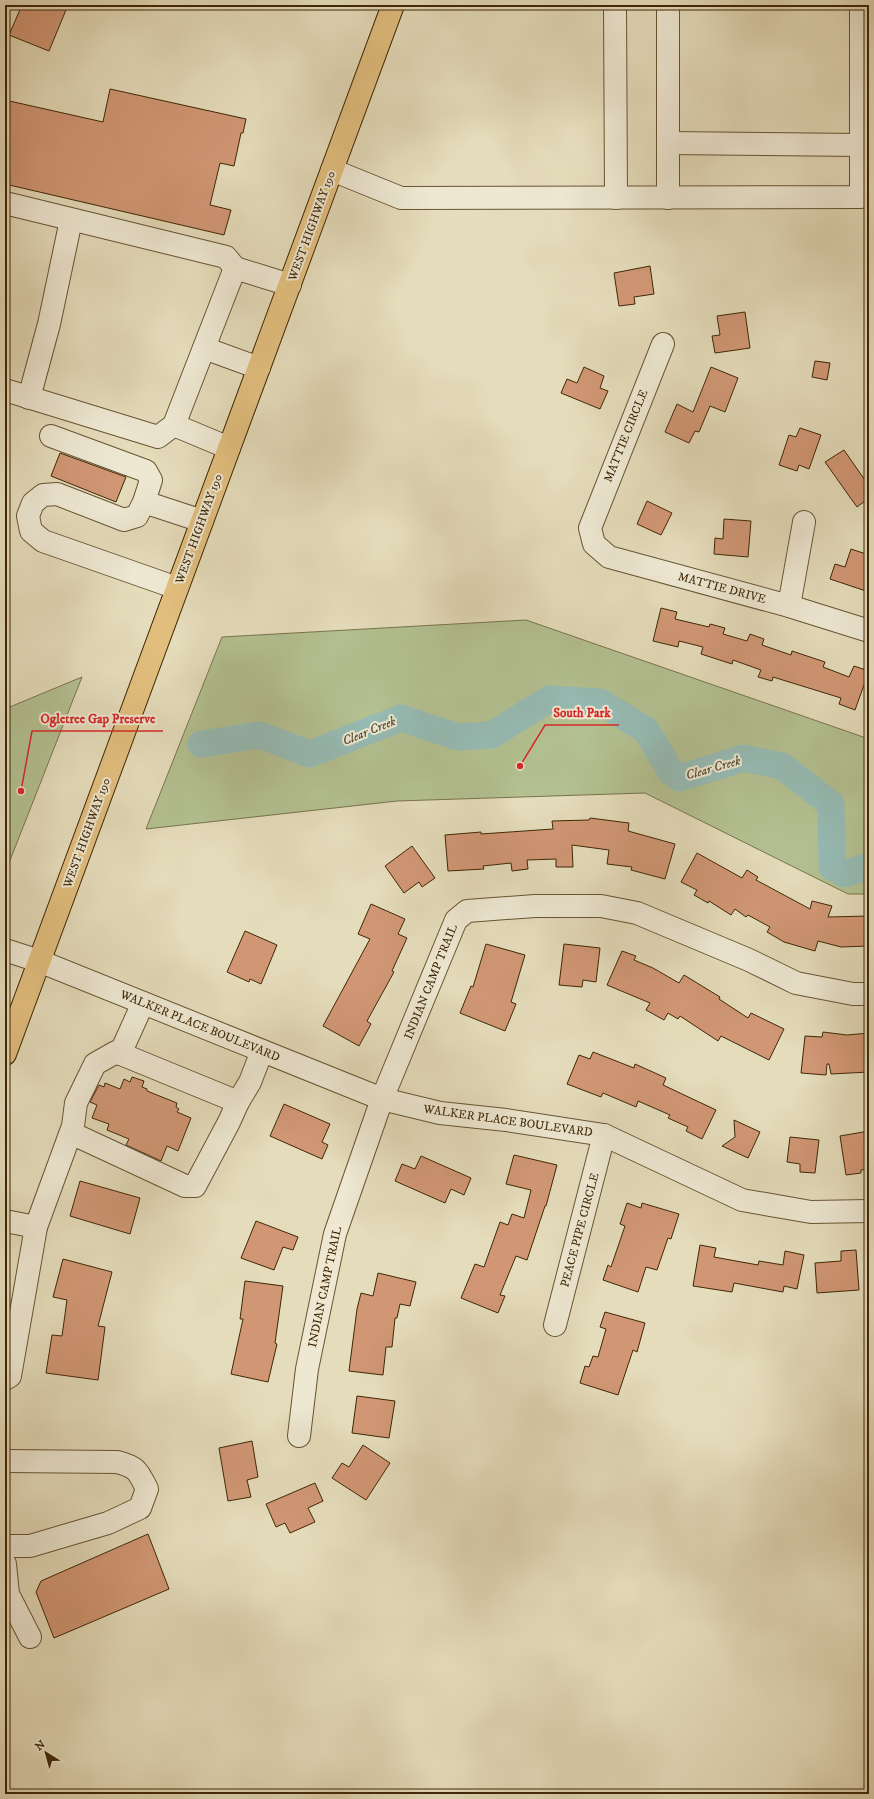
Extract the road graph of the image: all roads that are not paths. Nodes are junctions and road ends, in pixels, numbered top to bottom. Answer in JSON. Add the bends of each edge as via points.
{"nodes":[{"id":1,"x":393,"y":5,"type":"edge"},
{"id":2,"x":615,"y":5,"type":"edge"},
{"id":3,"x":668,"y":5,"type":"edge"},
{"id":4,"x":861,"y":5,"type":"edge"},
{"id":5,"x":668,"y":143,"type":"junction"},
{"id":6,"x":861,"y":145,"type":"junction"},
{"id":7,"x":332,"y":170,"type":"junction"},
{"id":8,"x":616,"y":198,"type":"junction"},
{"id":9,"x":668,"y":198,"type":"junction"},
{"id":10,"x":5,"y":203,"type":"edge"},
{"id":11,"x":71,"y":220,"type":"junction"},
{"id":12,"x":235,"y":268,"type":"junction"},
{"id":13,"x":290,"y":285,"type":"junction"},
{"id":14,"x":663,"y":344,"type":"dead end"},
{"id":15,"x":204,"y":348,"type":"junction"},
{"id":16,"x":259,"y":368,"type":"junction"},
{"id":17,"x":5,"y":390,"type":"edge"},
{"id":18,"x":29,"y":398,"type":"junction"},
{"id":19,"x":174,"y":425,"type":"junction"},
{"id":20,"x":51,"y":436,"type":"dead end"},
{"id":21,"x":229,"y":448,"type":"junction"},
{"id":22,"x":144,"y":502,"type":"junction"},
{"id":23,"x":202,"y":521,"type":"junction"},
{"id":24,"x":804,"y":522,"type":"dead end"},
{"id":25,"x":590,"y":528,"type":"joint"},
{"id":26,"x":177,"y":588,"type":"junction"},
{"id":27,"x":789,"y":606,"type":"junction"},
{"id":28,"x":869,"y":630,"type":"edge"},
{"id":29,"x":5,"y":950,"type":"edge"},
{"id":30,"x":39,"y":961,"type":"junction"},
{"id":31,"x":869,"y":994,"type":"edge"},
{"id":32,"x":143,"y":1003,"type":"junction"},
{"id":33,"x":262,"y":1051,"type":"junction"},
{"id":34,"x":5,"y":1054,"type":"edge"},
{"id":35,"x":120,"y":1054,"type":"junction"},
{"id":36,"x":382,"y":1099,"type":"junction"},
{"id":37,"x":238,"y":1102,"type":"junction"},
{"id":38,"x":71,"y":1133,"type":"junction"},
{"id":39,"x":604,"y":1135,"type":"junction"},
{"id":40,"x":869,"y":1211,"type":"edge"},
{"id":41,"x":5,"y":1221,"type":"edge"},
{"id":42,"x":36,"y":1227,"type":"junction"},
{"id":43,"x":555,"y":1325,"type":"dead end"},
{"id":44,"x":5,"y":1379,"type":"edge"},
{"id":45,"x":299,"y":1436,"type":"dead end"},
{"id":46,"x":5,"y":1461,"type":"edge"},
{"id":47,"x":5,"y":1546,"type":"edge"},
{"id":48,"x":5,"y":1564,"type":"edge"},
{"id":49,"x":30,"y":1637,"type":"dead end"}],
"edges":[{"from":1,"to":7,"type":"main road","name":"WEST HIGHWAY 190"},
{"from":2,"to":8,"type":"street"},
{"from":3,"to":5,"type":"street"},
{"from":4,"to":6,"type":"street"},
{"from":5,"to":6,"type":"street"},
{"from":5,"to":9,"type":"street"},
{"from":6,"to":9,"type":"street","via":[[861,198]]},
{"from":7,"to":8,"type":"street","via":[[401,198]]},
{"from":7,"to":13,"type":"main road","name":"WEST HIGHWAY 190"},
{"from":8,"to":9,"type":"street"},
{"from":10,"to":11,"type":"street"},
{"from":11,"to":12,"type":"street","via":[[226,257]]},
{"from":11,"to":18,"type":"street","via":[[49,324]]},
{"from":12,"to":13,"type":"street"},
{"from":12,"to":15,"type":"street"},
{"from":13,"to":16,"type":"main road","name":"WEST HIGHWAY 190"},
{"from":14,"to":25,"type":"street","name":"MATTIE CIRCLE"},
{"from":15,"to":16,"type":"street"},
{"from":15,"to":19,"type":"street"},
{"from":16,"to":21,"type":"main road","name":"WEST HIGHWAY 190"},
{"from":17,"to":18,"type":"street"},
{"from":18,"to":19,"type":"street","via":[[158,437]]},
{"from":19,"to":21,"type":"street"},
{"from":20,"to":22,"type":"street","via":[[146,471],[151,480]]},
{"from":21,"to":23,"type":"main road","name":"WEST HIGHWAY 190"},
{"from":22,"to":23,"type":"street"},
{"from":22,"to":26,"type":"street","via":[[138,516],[124,520],[57,494],[43,495],[33,503],[28,516],[31,531],[43,541]]},
{"from":23,"to":26,"type":"main road","name":"WEST HIGHWAY 190"},
{"from":24,"to":27,"type":"street"},
{"from":25,"to":27,"type":"street","name":"MATTIE DRIVE","via":[[594,544],[609,557]]},
{"from":26,"to":30,"type":"main road","name":"WEST HIGHWAY 190"},
{"from":27,"to":28,"type":"street","name":"MATTIE DRIVE"},
{"from":29,"to":30,"type":"street","name":"WALKER PLACE BOULEVARD"},
{"from":30,"to":32,"type":"street","name":"WALKER PLACE BOULEVARD"},
{"from":30,"to":34,"type":"main road","name":"WEST HIGHWAY 190"},
{"from":31,"to":36,"type":"street","name":"INDIAN CAMP TRAIL","via":[[852,994],[796,983],[638,912],[601,906],[535,906],[467,911],[456,920]]},
{"from":32,"to":33,"type":"street","name":"WALKER PLACE BOULEVARD"},
{"from":32,"to":35,"type":"street"},
{"from":33,"to":36,"type":"street","name":"WALKER PLACE BOULEVARD"},
{"from":33,"to":37,"type":"street","via":[[250,1082]]},
{"from":35,"to":37,"type":"street"},
{"from":35,"to":38,"type":"street","via":[[116,1052],[95,1064],[76,1103]]},
{"from":36,"to":39,"type":"street","name":"WALKER PLACE BOULEVARD","via":[[440,1113]]},
{"from":36,"to":45,"type":"street","name":"INDIAN CAMP TRAIL","via":[[335,1234],[307,1369]]},
{"from":37,"to":38,"type":"street","via":[[195,1186],[185,1186]]},
{"from":38,"to":42,"type":"street"},
{"from":39,"to":40,"type":"street","name":"WALKER PLACE BOULEVARD","via":[[742,1200],[811,1212]]},
{"from":39,"to":43,"type":"street","name":"PEACE PIPE CIRCLE"},
{"from":41,"to":42,"type":"street"},
{"from":42,"to":44,"type":"street","via":[[10,1376]]},
{"from":46,"to":47,"type":"street","via":[[117,1462],[132,1466],[147,1489],[140,1508],[108,1523],[30,1546]]},
{"from":48,"to":49,"type":"street","via":[[8,1594]]}]}
